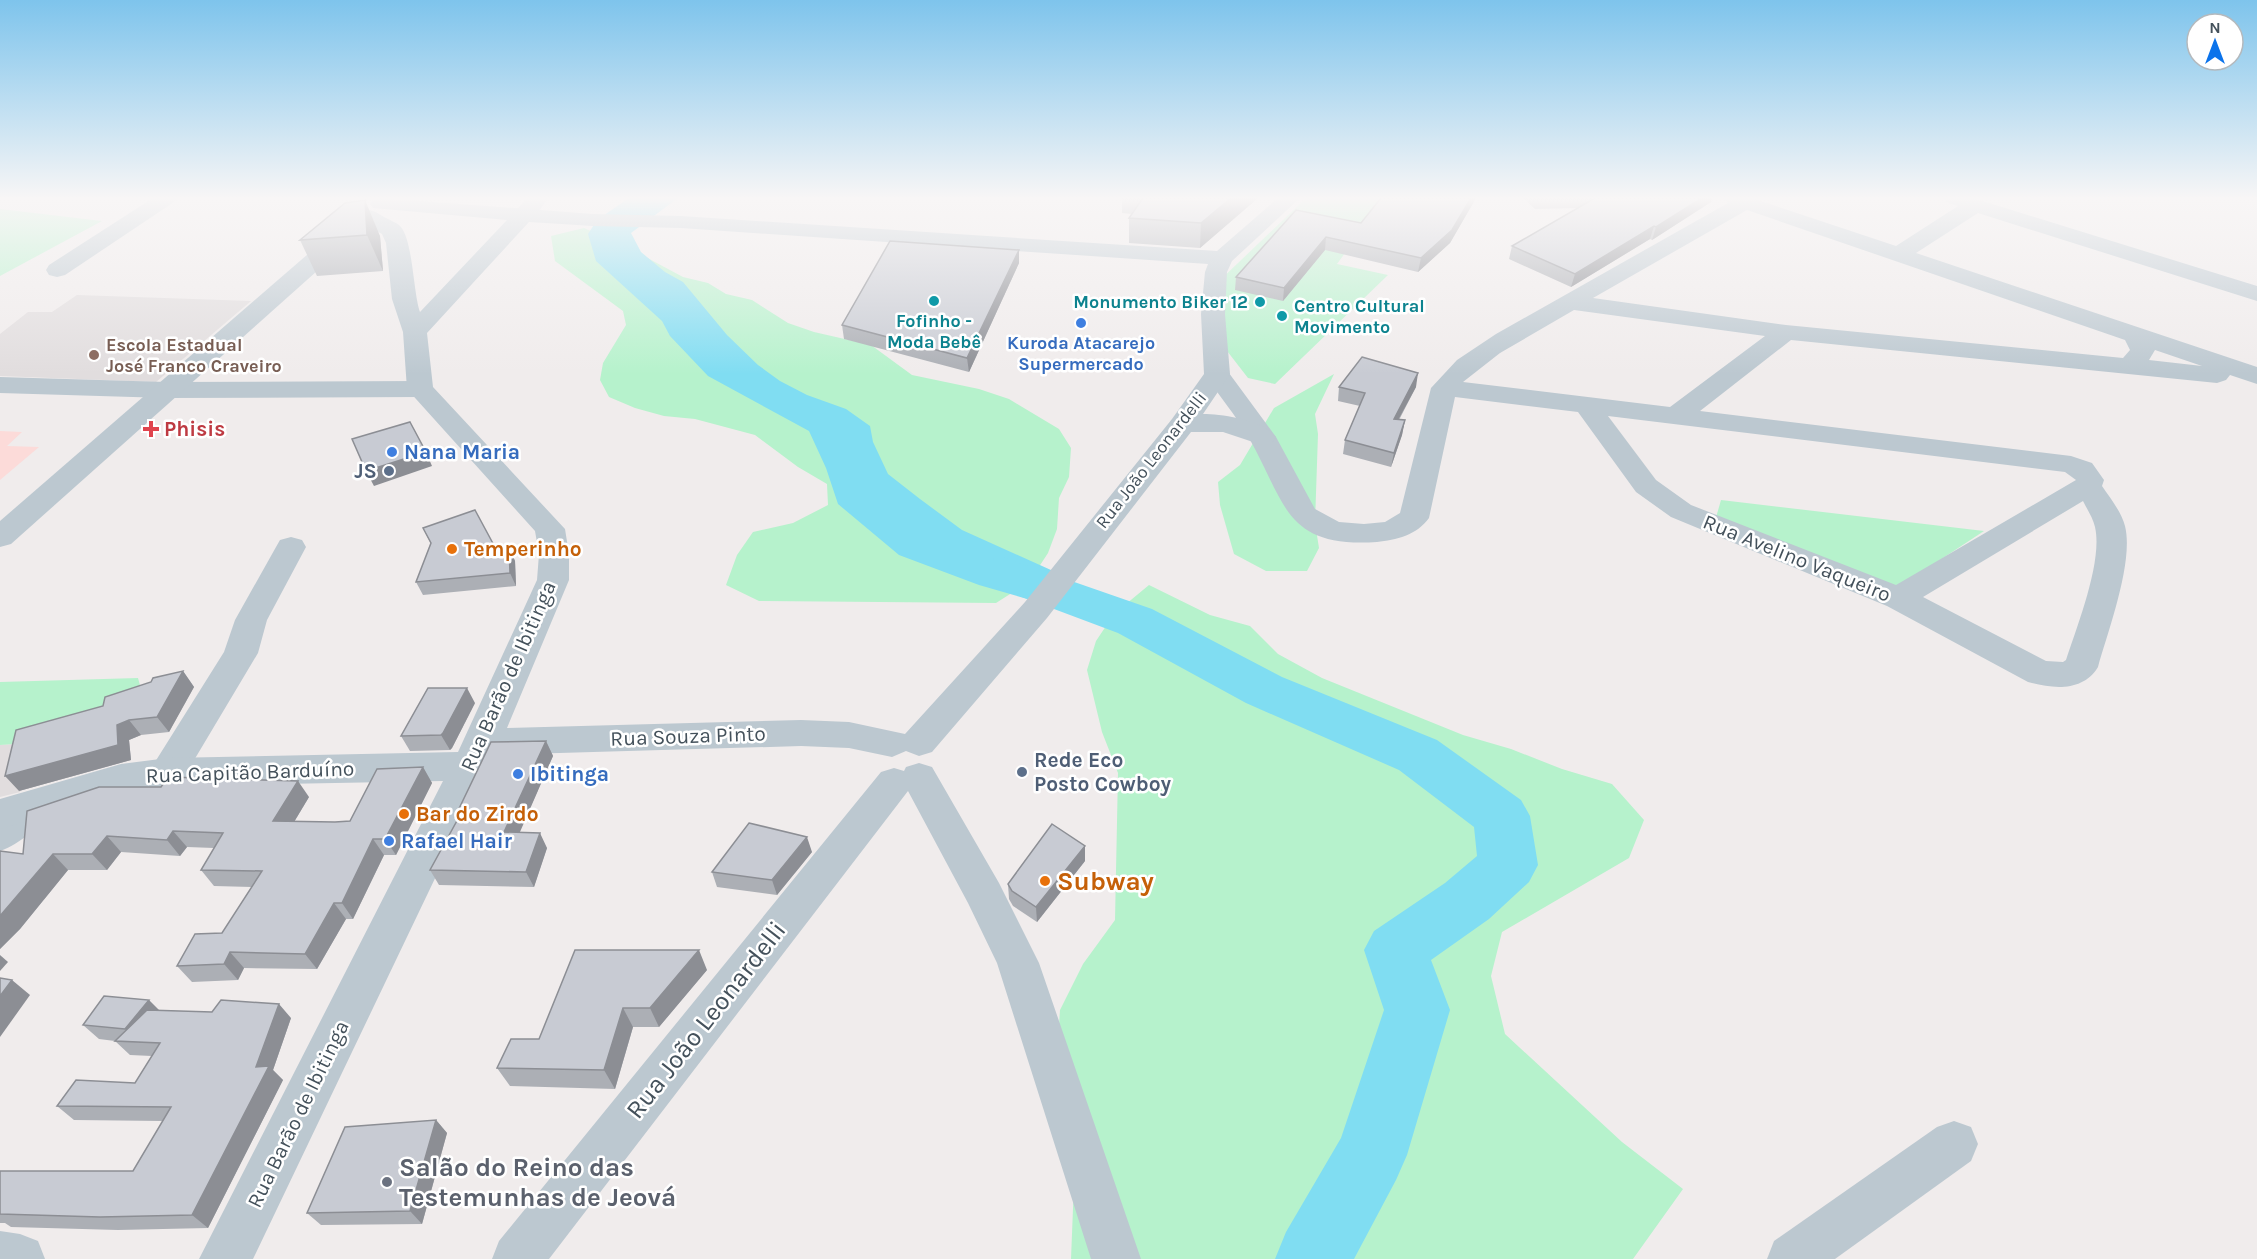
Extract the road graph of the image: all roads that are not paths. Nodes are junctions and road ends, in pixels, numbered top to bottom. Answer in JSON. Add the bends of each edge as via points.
{"nodes":[{"id":1,"x":78,"y":257,"type":"edge"},
{"id":2,"x":319,"y":257,"type":"edge"},
{"id":3,"x":399,"y":257,"type":"edge"},
{"id":4,"x":484,"y":257,"type":"edge"},
{"id":5,"x":1112,"y":257,"type":"edge"},
{"id":6,"x":1228,"y":257,"type":"edge"},
{"id":7,"x":1644,"y":257,"type":"edge"},
{"id":8,"x":1912,"y":257,"type":"edge"},
{"id":9,"x":2139,"y":257,"type":"edge"},
{"id":10,"x":1219,"y":265,"type":"junction"},
{"id":11,"x":64,"y":266,"type":"dead end"},
{"id":12,"x":2257,"y":294,"type":"edge"},
{"id":13,"x":448,"y":296,"type":"junction"},
{"id":14,"x":404,"y":299,"type":"junction"},
{"id":15,"x":1569,"y":302,"type":"junction"},
{"id":16,"x":415,"y":332,"type":"junction"},
{"id":17,"x":1786,"y":332,"type":"junction"},
{"id":18,"x":2134,"y":334,"type":"junction"},
{"id":19,"x":2129,"y":366,"type":"junction"},
{"id":20,"x":1217,"y":374,"type":"junction"},
{"id":21,"x":2257,"y":377,"type":"edge"},
{"id":22,"x":0,"y":385,"type":"edge"},
{"id":23,"x":1444,"y":388,"type":"junction"},
{"id":24,"x":420,"y":389,"type":"junction"},
{"id":25,"x":166,"y":390,"type":"junction"},
{"id":26,"x":1586,"y":405,"type":"junction"},
{"id":27,"x":1676,"y":416,"type":"junction"},
{"id":28,"x":1182,"y":425,"type":"junction"},
{"id":29,"x":1262,"y":437,"type":"junction"},
{"id":30,"x":2079,"y":475,"type":"junction"},
{"id":31,"x":0,"y":537,"type":"edge"},
{"id":32,"x":291,"y":548,"type":"dead end"},
{"id":33,"x":1898,"y":598,"type":"junction"},
{"id":34,"x":476,"y":754,"type":"junction"},
{"id":35,"x":906,"y":761,"type":"junction"},
{"id":36,"x":168,"y":772,"type":"junction"},
{"id":37,"x":17,"y":810,"type":"edge"},
{"id":38,"x":0,"y":835,"type":"edge"},
{"id":39,"x":1954,"y":1144,"type":"dead end"},
{"id":40,"x":0,"y":1256,"type":"edge"},
{"id":41,"x":20,"y":1259,"type":"edge"},
{"id":42,"x":224,"y":1259,"type":"edge"},
{"id":43,"x":517,"y":1259,"type":"edge"},
{"id":44,"x":1116,"y":1259,"type":"edge"},
{"id":45,"x":1792,"y":1259,"type":"edge"}],
"edges":[{"from":1,"to":11,"type":"street"},
{"from":2,"to":25,"type":"street"},
{"from":3,"to":14,"type":"street"},
{"from":4,"to":13,"type":"street"},
{"from":5,"to":10,"type":"street"},
{"from":6,"to":10,"type":"street"},
{"from":7,"to":15,"type":"street"},
{"from":8,"to":18,"type":"street"},
{"from":9,"to":12,"type":"street"},
{"from":10,"to":20,"type":"street","name":"Rua João Leonardelli","via":[[1213,314]]},
{"from":13,"to":14,"type":"street","via":[[427,301]]},
{"from":13,"to":16,"type":"street"},
{"from":14,"to":16,"type":"street"},
{"from":15,"to":17,"type":"street"},
{"from":15,"to":23,"type":"street","via":[[1480,355],[1456,372]]},
{"from":16,"to":24,"type":"street"},
{"from":17,"to":19,"type":"street"},
{"from":17,"to":27,"type":"street"},
{"from":18,"to":19,"type":"street","via":[[2143,352]]},
{"from":18,"to":21,"type":"street"},
{"from":19,"to":21,"type":"street"},
{"from":20,"to":28,"type":"street","name":"Rua João Leonardelli"},
{"from":20,"to":29,"type":"street"},
{"from":22,"to":25,"type":"street"},
{"from":23,"to":26,"type":"street"},
{"from":23,"to":29,"type":"street","via":[[1414,518],[1392,531],[1333,531],[1304,515]]},
{"from":24,"to":25,"type":"street"},
{"from":24,"to":34,"type":"street","name":"Rua Barão de Ibitinga","via":[[550,529],[554,554],[553,580]]},
{"from":25,"to":31,"type":"street"},
{"from":26,"to":27,"type":"street"},
{"from":26,"to":33,"type":"street","name":"Rua Avelino Vaqueiro","via":[[1646,486],[1681,511]]},
{"from":27,"to":30,"type":"street"},
{"from":28,"to":29,"type":"street","via":[[1225,422]]},
{"from":28,"to":35,"type":"street","name":"Rua João Leonardelli","via":[[1035,610]]},
{"from":30,"to":33,"type":"street"},
{"from":30,"to":33,"type":"street","name":"Rua Avelino Vaqueiro","via":[[2103,508],[2112,552],[2081,667],[2069,675],[2040,673]]},
{"from":32,"to":36,"type":"street","via":[[251,620],[242,653]]},
{"from":34,"to":35,"type":"street","name":"Rua Souza Pinto","via":[[801,732],[849,735]]},
{"from":34,"to":36,"type":"street","name":"Rua Capitão Barduíno"},
{"from":34,"to":42,"type":"street","name":"Rua Barão de Ibitinga"},
{"from":35,"to":43,"type":"street","name":"Rua João Leonardelli"},
{"from":35,"to":44,"type":"street","via":[[985,895],[1018,963]]},
{"from":36,"to":37,"type":"street","name":"Rua Capitão Barduíno","via":[[121,778]]},
{"from":37,"to":38,"type":"street"},
{"from":39,"to":45,"type":"street"},
{"from":40,"to":41,"type":"street"}]}
